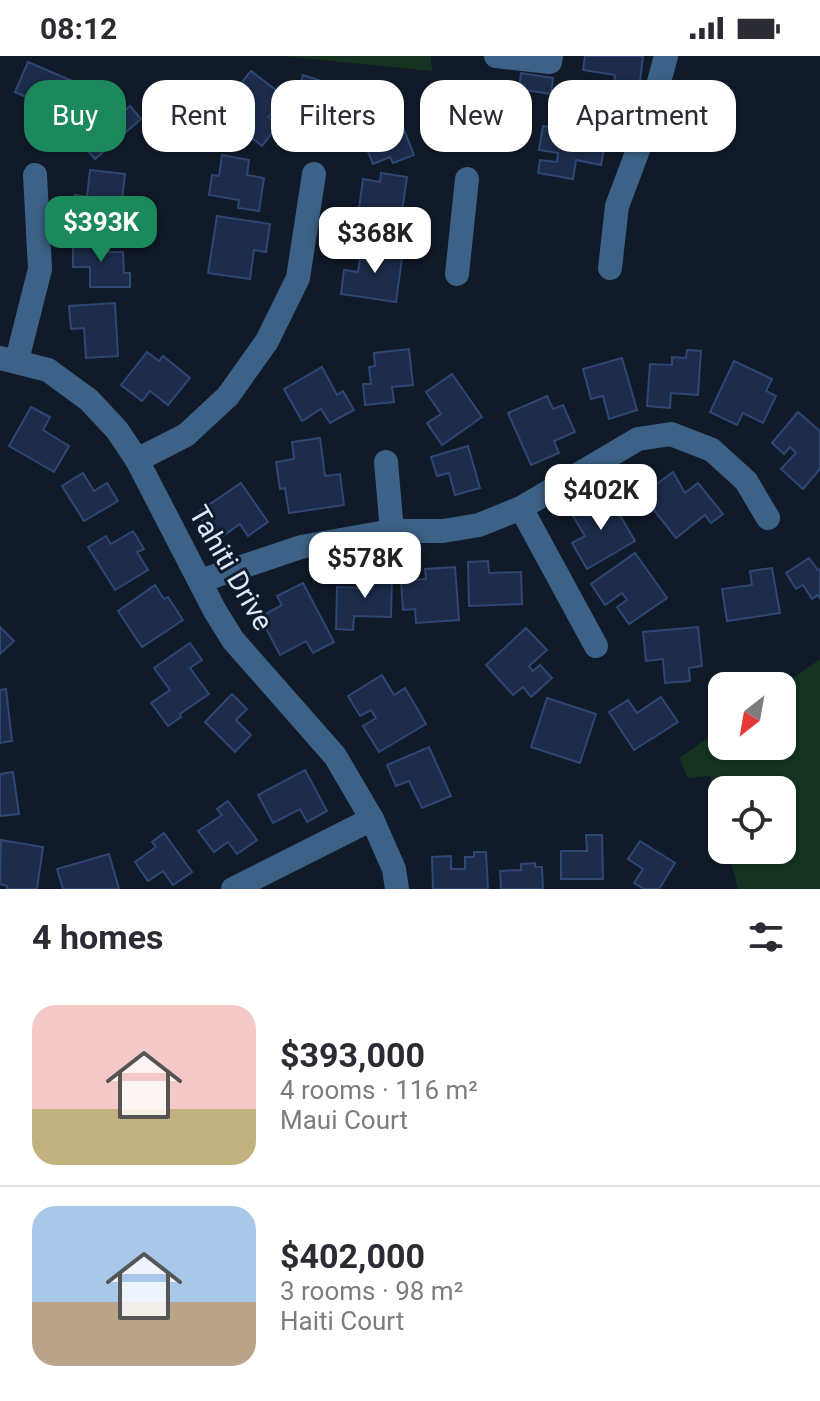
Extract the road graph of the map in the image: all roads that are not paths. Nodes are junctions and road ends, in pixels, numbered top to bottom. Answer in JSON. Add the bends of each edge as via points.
{"nodes":[{"id":1,"x":496,"y":56,"type":"edge"},
{"id":2,"x":551,"y":56,"type":"edge"},
{"id":3,"x":666,"y":56,"type":"edge"},
{"id":4,"x":314,"y":174,"type":"dead end"},
{"id":5,"x":35,"y":175,"type":"dead end"},
{"id":6,"x":467,"y":179,"type":"dead end"},
{"id":7,"x":610,"y":268,"type":"dead end"},
{"id":8,"x":457,"y":274,"type":"dead end"},
{"id":9,"x":8,"y":359,"type":"edge"},
{"id":10,"x":137,"y":460,"type":"junction"},
{"id":11,"x":386,"y":462,"type":"dead end"},
{"id":12,"x":521,"y":508,"type":"junction"},
{"id":13,"x":768,"y":518,"type":"dead end"},
{"id":14,"x":392,"y":531,"type":"junction"},
{"id":15,"x":200,"y":581,"type":"junction"},
{"id":16,"x":596,"y":646,"type":"dead end"},
{"id":17,"x":372,"y":819,"type":"junction"},
{"id":18,"x":234,"y":889,"type":"edge"},
{"id":19,"x":397,"y":889,"type":"edge"}],
"edges":[{"from":1,"to":2,"type":"street","via":[[550,62]]},
{"from":3,"to":7,"type":"street","via":[[613,221]]},
{"from":4,"to":10,"type":"street","via":[[298,278],[267,341],[228,396],[186,435]]},
{"from":5,"to":9,"type":"street","via":[[40,269]]},
{"from":6,"to":8,"type":"street"},
{"from":9,"to":10,"type":"street","name":"Tahiti Drive","via":[[48,370],[89,400]]},
{"from":10,"to":15,"type":"street","name":"Tahiti Drive"},
{"from":11,"to":14,"type":"street"},
{"from":12,"to":13,"type":"street","via":[[638,439],[671,434],[712,450],[746,481]]},
{"from":12,"to":14,"type":"street","via":[[479,525]]},
{"from":12,"to":16,"type":"street"},
{"from":14,"to":15,"type":"street","via":[[301,547]]},
{"from":15,"to":17,"type":"street","name":"Tahiti Drive","via":[[233,640],[335,756]]},
{"from":17,"to":18,"type":"street"},
{"from":17,"to":19,"type":"street","name":"Tahiti Drive"}]}
